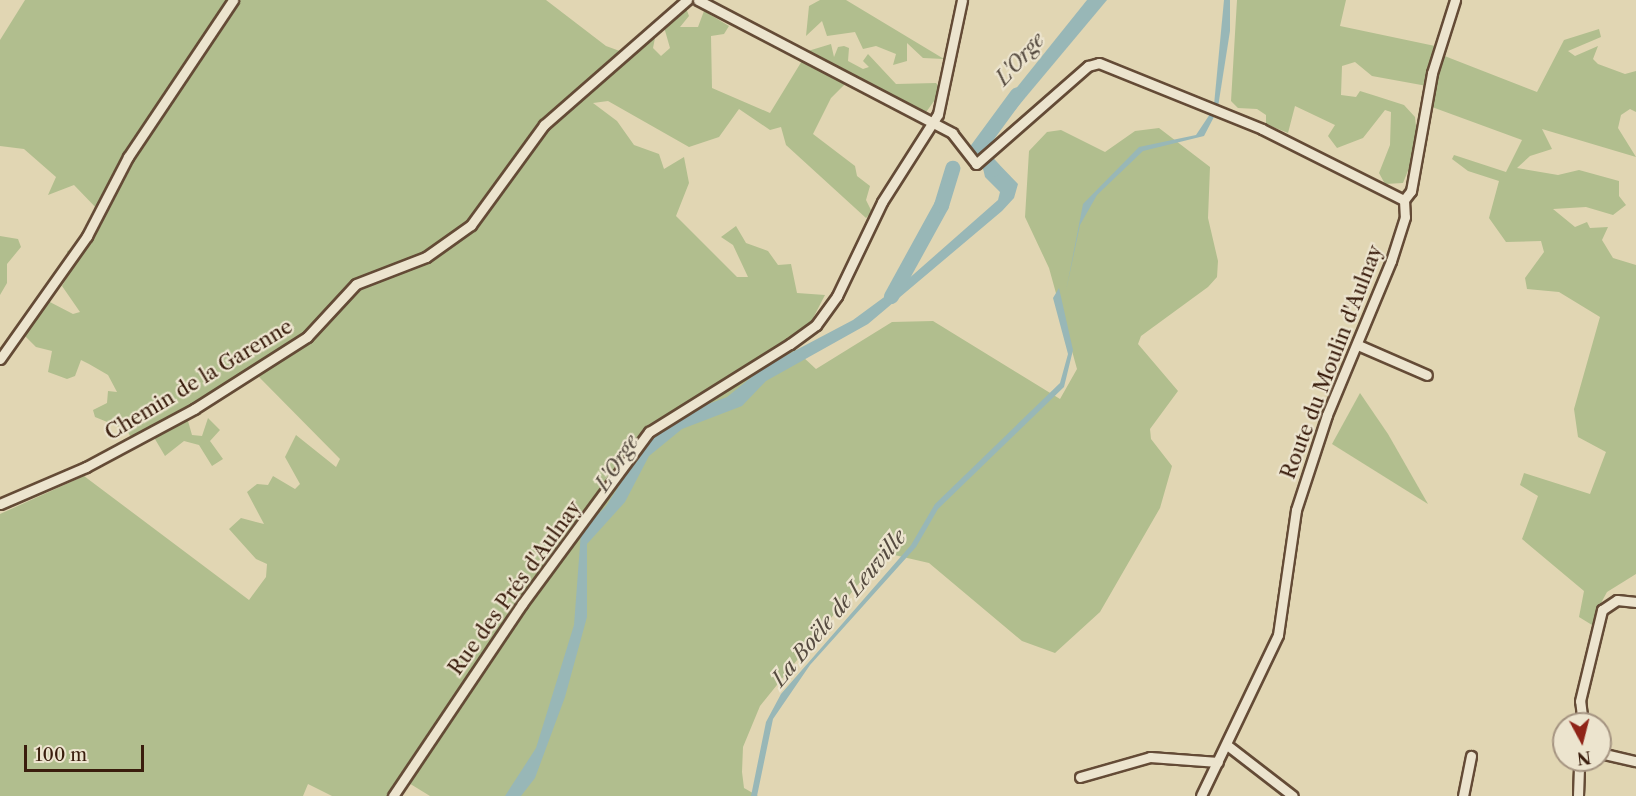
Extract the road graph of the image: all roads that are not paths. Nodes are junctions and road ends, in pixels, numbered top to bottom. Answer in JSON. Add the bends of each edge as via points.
{"nodes":[{"id":1,"x":233,"y":0,"type":"edge"},
{"id":2,"x":687,"y":0,"type":"edge"},
{"id":3,"x":698,"y":0,"type":"edge"},
{"id":4,"x":962,"y":0,"type":"edge"},
{"id":5,"x":1455,"y":0,"type":"edge"},
{"id":6,"x":933,"y":124,"type":"junction"},
{"id":7,"x":1404,"y":200,"type":"junction"},
{"id":8,"x":1358,"y":345,"type":"junction"},
{"id":9,"x":0,"y":358,"type":"edge"},
{"id":10,"x":1427,"y":375,"type":"dead end"},
{"id":11,"x":0,"y":504,"type":"edge"},
{"id":12,"x":1636,"y":603,"type":"edge"},
{"id":13,"x":1581,"y":712,"type":"edge"},
{"id":14,"x":1227,"y":745,"type":"junction"},
{"id":15,"x":1471,"y":756,"type":"dead end"},
{"id":16,"x":1612,"y":756,"type":"edge"},
{"id":17,"x":1636,"y":761,"type":"edge"},
{"id":18,"x":1218,"y":762,"type":"junction"},
{"id":19,"x":1579,"y":772,"type":"edge"},
{"id":20,"x":1080,"y":777,"type":"dead end"},
{"id":21,"x":393,"y":796,"type":"edge"},
{"id":22,"x":1202,"y":796,"type":"edge"},
{"id":23,"x":1293,"y":796,"type":"edge"},
{"id":24,"x":1463,"y":796,"type":"edge"},
{"id":25,"x":1578,"y":796,"type":"edge"}],
"edges":[{"from":1,"to":9,"type":"street","via":[[128,157],[87,236]]},
{"from":2,"to":11,"type":"street","name":"Chemin de la Garenne","via":[[544,124],[471,225],[426,257],[356,284],[307,337],[194,409],[86,467]]},
{"from":3,"to":6,"type":"street"},
{"from":4,"to":6,"type":"street"},
{"from":5,"to":7,"type":"street","name":"Route du Moulin d'Aulnay","via":[[1432,73],[1411,191]]},
{"from":6,"to":7,"type":"street","via":[[959,138],[977,162],[991,154],[1088,66],[1099,63],[1210,106]]},
{"from":6,"to":21,"type":"street","name":"Rue des Prés d'Aulnay","via":[[893,184],[837,296],[816,325],[649,432],[522,604]]},
{"from":7,"to":8,"type":"street","name":"Route du Moulin d'Aulnay","via":[[1402,228]]},
{"from":8,"to":10,"type":"street"},
{"from":8,"to":14,"type":"street","name":"Route du Moulin d'Aulnay","via":[[1327,415],[1296,510],[1278,635]]},
{"from":12,"to":13,"type":"street","via":[[1617,600],[1602,610],[1580,701]]},
{"from":14,"to":18,"type":"street","name":"Route du Moulin d'Aulnay"},
{"from":14,"to":23,"type":"street"},
{"from":15,"to":24,"type":"street"},
{"from":16,"to":17,"type":"street"},
{"from":18,"to":20,"type":"street","via":[[1150,757]]},
{"from":18,"to":22,"type":"street","name":"Route du Moulin d'Aulnay"},
{"from":19,"to":25,"type":"street"}]}
